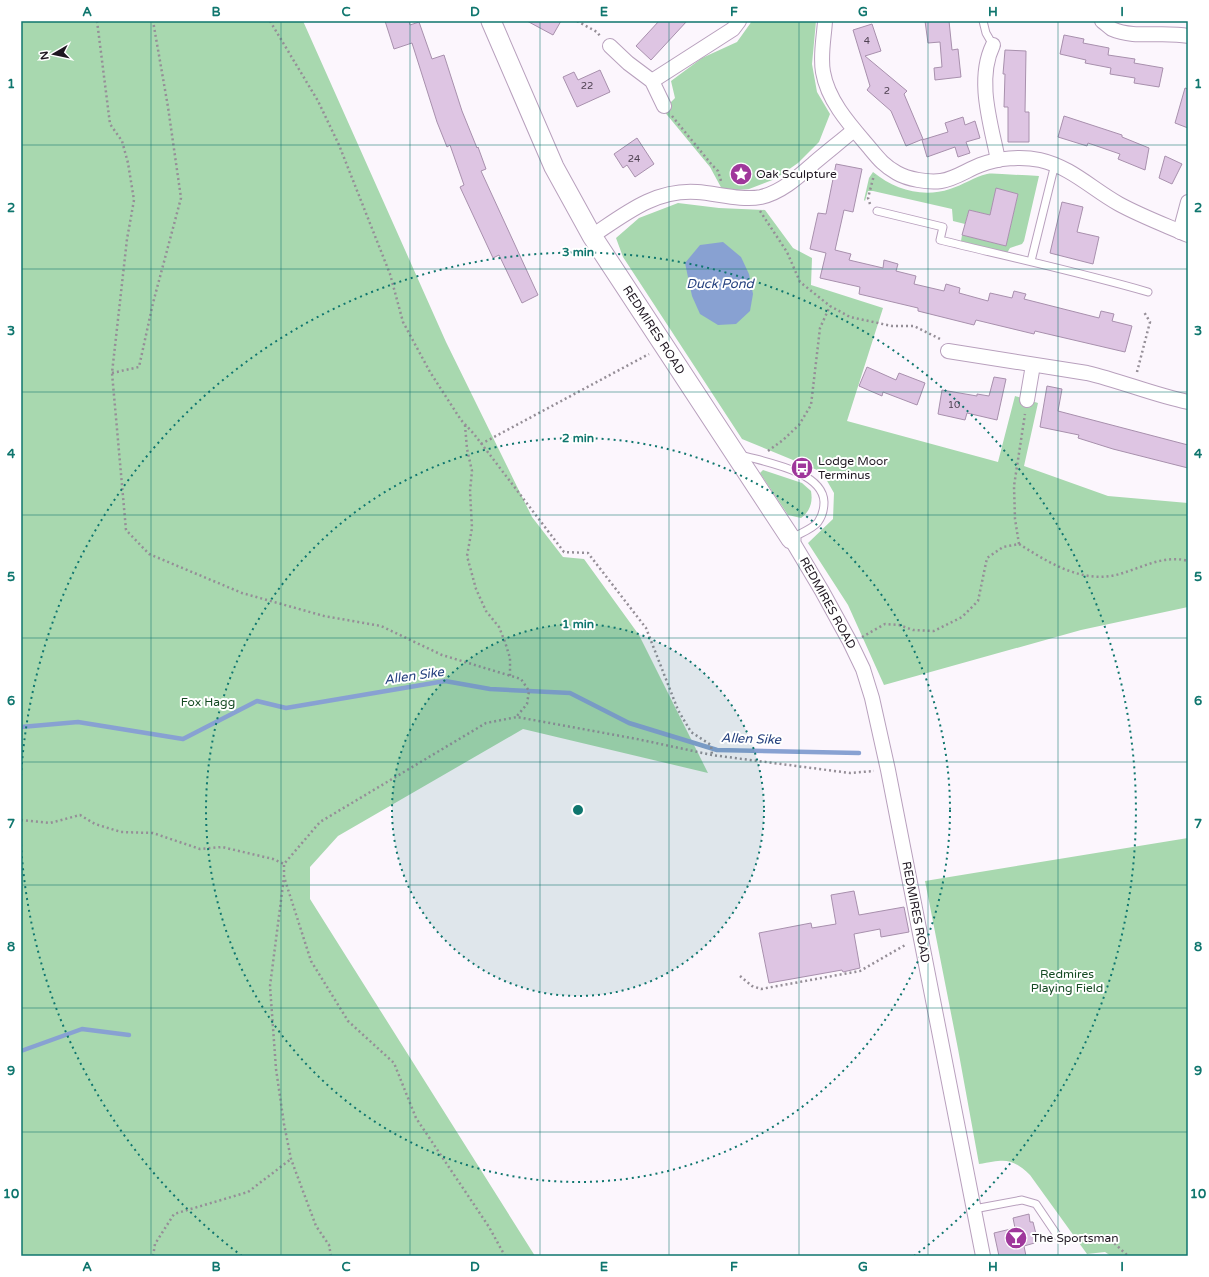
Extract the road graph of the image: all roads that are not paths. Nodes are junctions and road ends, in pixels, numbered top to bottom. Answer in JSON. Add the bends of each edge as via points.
{"nodes":[{"id":1,"x":491,"y":21,"type":"edge"},
{"id":2,"x":739,"y":21,"type":"edge"},
{"id":3,"x":825,"y":21,"type":"edge"},
{"id":4,"x":983,"y":21,"type":"edge"},
{"id":5,"x":1102,"y":21,"type":"edge"},
{"id":6,"x":1188,"y":36,"type":"edge"},
{"id":7,"x":993,"y":45,"type":"joint"},
{"id":8,"x":610,"y":46,"type":"road end"},
{"id":9,"x":652,"y":81,"type":"junction"},
{"id":10,"x":664,"y":106,"type":"road end"},
{"id":11,"x":854,"y":130,"type":"junction"},
{"id":12,"x":998,"y":160,"type":"junction"},
{"id":13,"x":1055,"y":164,"type":"junction"},
{"id":14,"x":1188,"y":202,"type":"edge"},
{"id":15,"x":878,"y":212,"type":"road end"},
{"id":16,"x":1184,"y":233,"type":"edge"},
{"id":17,"x":592,"y":236,"type":"junction"},
{"id":18,"x":1031,"y":261,"type":"junction"},
{"id":19,"x":1148,"y":292,"type":"dead end"},
{"id":20,"x":948,"y":351,"type":"road end"},
{"id":21,"x":1034,"y":365,"type":"junction"},
{"id":22,"x":1027,"y":400,"type":"road end"},
{"id":23,"x":1188,"y":402,"type":"edge"},
{"id":24,"x":743,"y":456,"type":"junction"},
{"id":25,"x":791,"y":539,"type":"junction"},
{"id":26,"x":974,"y":1210,"type":"junction"},
{"id":27,"x":1059,"y":1238,"type":"road end"},
{"id":28,"x":983,"y":1256,"type":"edge"}],
"edges":[{"from":1,"to":17,"type":"street","name":"REDMIRES ROAD","via":[[554,167]]},
{"from":2,"to":9,"type":"street","via":[[733,29]]},
{"from":3,"to":11,"type":"street","via":[[821,58],[823,74],[835,103]]},
{"from":4,"to":7,"type":"lane"},
{"from":5,"to":6,"type":"street","via":[[1112,28],[1125,32]]},
{"from":7,"to":12,"type":"street","via":[[987,65],[986,84],[988,111]]},
{"from":8,"to":9,"type":"street"},
{"from":9,"to":10,"type":"street"},
{"from":11,"to":12,"type":"street","via":[[882,163],[898,174],[915,180],[941,181],[981,164]]},
{"from":11,"to":17,"type":"street","via":[[790,184],[776,192],[760,197],[696,192],[674,193],[653,198]]},
{"from":12,"to":13,"type":"street","via":[[1018,158]]},
{"from":13,"to":16,"type":"street","via":[[1077,175],[1120,205]]},
{"from":13,"to":18,"type":"lane"},
{"from":14,"to":16,"type":"street"},
{"from":15,"to":18,"type":"lane","via":[[943,227],[940,240]]},
{"from":17,"to":24,"type":"street","name":"REDMIRES ROAD","via":[[664,346]]},
{"from":18,"to":19,"type":"lane"},
{"from":20,"to":21,"type":"street"},
{"from":21,"to":22,"type":"street"},
{"from":21,"to":23,"type":"street","via":[[1087,373]]},
{"from":24,"to":25,"type":"street","name":"REDMIRES ROAD"},
{"from":24,"to":25,"type":"lane","via":[[804,475],[816,484],[824,496],[824,511],[818,523]]},
{"from":25,"to":26,"type":"street","name":"REDMIRES ROAD","via":[[850,642],[863,669],[872,698]]},
{"from":26,"to":27,"type":"lane","via":[[1022,1200],[1036,1204]]},
{"from":26,"to":28,"type":"street","name":"REDMIRES ROAD"}]}
